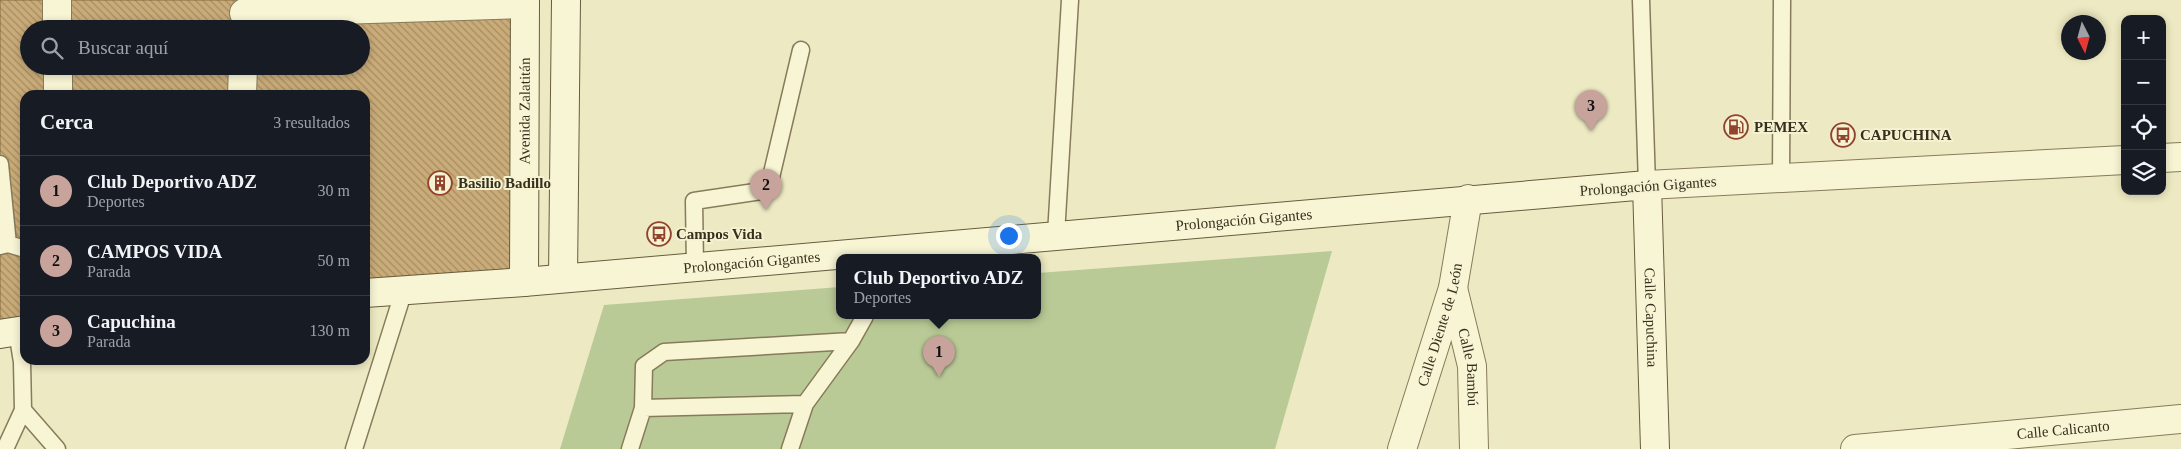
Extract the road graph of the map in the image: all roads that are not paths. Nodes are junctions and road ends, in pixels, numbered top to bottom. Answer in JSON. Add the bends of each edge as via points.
{"nodes":[{"id":1,"x":57,"y":0,"type":"edge"},
{"id":2,"x":566,"y":0,"type":"edge"},
{"id":3,"x":1070,"y":0,"type":"edge"},
{"id":4,"x":1641,"y":0,"type":"edge"},
{"id":5,"x":1782,"y":0,"type":"edge"},
{"id":6,"x":524,"y":2,"type":"edge"},
{"id":7,"x":244,"y":14,"type":"edge"},
{"id":8,"x":57,"y":20,"type":"edge"},
{"id":9,"x":801,"y":50,"type":"dead end"},
{"id":10,"x":58,"y":75,"type":"edge"},
{"id":11,"x":243,"y":75,"type":"edge"},
{"id":12,"x":58,"y":90,"type":"edge"},
{"id":13,"x":242,"y":90,"type":"edge"},
{"id":14,"x":2181,"y":157,"type":"edge"},
{"id":15,"x":2166,"y":158,"type":"edge"},
{"id":16,"x":2121,"y":160,"type":"edge"},
{"id":17,"x":0,"y":164,"type":"edge"},
{"id":18,"x":1781,"y":178,"type":"junction"},
{"id":19,"x":1647,"y":185,"type":"junction"},
{"id":20,"x":1468,"y":199,"type":"junction"},
{"id":21,"x":1056,"y":234,"type":"junction"},
{"id":22,"x":4,"y":245,"type":"edge"},
{"id":23,"x":20,"y":248,"type":"edge"},
{"id":24,"x":901,"y":253,"type":"edge"},
{"id":25,"x":885,"y":254,"type":"edge"},
{"id":26,"x":836,"y":257,"type":"edge"},
{"id":27,"x":695,"y":266,"type":"junction"},
{"id":28,"x":563,"y":278,"type":"junction"},
{"id":29,"x":524,"y":282,"type":"junction"},
{"id":30,"x":1453,"y":288,"type":"junction"},
{"id":31,"x":404,"y":290,"type":"junction"},
{"id":32,"x":370,"y":293,"type":"edge"},
{"id":33,"x":863,"y":319,"type":"edge"},
{"id":34,"x":14,"y":332,"type":"edge"},
{"id":35,"x":851,"y":341,"type":"junction"},
{"id":36,"x":20,"y":354,"type":"edge"},
{"id":37,"x":22,"y":365,"type":"edge"},
{"id":38,"x":805,"y":404,"type":"junction"},
{"id":39,"x":643,"y":408,"type":"junction"},
{"id":40,"x":23,"y":410,"type":"junction"},
{"id":41,"x":2181,"y":419,"type":"edge"},
{"id":42,"x":4,"y":449,"type":"edge"},
{"id":43,"x":57,"y":449,"type":"edge"},
{"id":44,"x":354,"y":449,"type":"edge"},
{"id":45,"x":630,"y":449,"type":"edge"},
{"id":46,"x":790,"y":449,"type":"edge"},
{"id":47,"x":1402,"y":449,"type":"edge"},
{"id":48,"x":1474,"y":449,"type":"edge"},
{"id":49,"x":1654,"y":449,"type":"edge"},
{"id":50,"x":1855,"y":449,"type":"edge"}],
"edges":[{"from":1,"to":8,"type":"street"},
{"from":2,"to":28,"type":"street"},
{"from":3,"to":21,"type":"lane"},
{"from":4,"to":19,"type":"lane"},
{"from":5,"to":18,"type":"lane"},
{"from":6,"to":7,"type":"street"},
{"from":6,"to":29,"type":"street","name":"Avenida Zalatitán"},
{"from":9,"to":27,"type":"lane","via":[[768,190],[694,201]]},
{"from":10,"to":12,"type":"street"},
{"from":11,"to":13,"type":"street"},
{"from":14,"to":15,"type":"street"},
{"from":16,"to":18,"type":"street","name":"Prolongación Gigantes"},
{"from":17,"to":22,"type":"lane"},
{"from":18,"to":19,"type":"street","name":"Prolongación Gigantes"},
{"from":19,"to":20,"type":"street","name":"Prolongación Gigantes"},
{"from":19,"to":49,"type":"street","name":"Calle Capuchina"},
{"from":20,"to":21,"type":"street","name":"Prolongación Gigantes"},
{"from":20,"to":30,"type":"street","name":"Calle Diente de León"},
{"from":21,"to":24,"type":"street","name":"Prolongación Gigantes"},
{"from":22,"to":23,"type":"lane"},
{"from":24,"to":25,"type":"street","name":"Prolongación Gigantes"},
{"from":26,"to":27,"type":"street","name":"Prolongación Gigantes"},
{"from":27,"to":28,"type":"street","name":"Prolongación Gigantes"},
{"from":28,"to":29,"type":"street","name":"Prolongación Gigantes"},
{"from":29,"to":31,"type":"street","name":"Prolongación Gigantes"},
{"from":30,"to":47,"type":"street","name":"Calle Diente de León"},
{"from":30,"to":48,"type":"street","name":"Calle Bambú","via":[[1472,366]]},
{"from":31,"to":32,"type":"street","name":"Prolongación Gigantes"},
{"from":31,"to":44,"type":"lane"},
{"from":33,"to":35,"type":"lane"},
{"from":34,"to":36,"type":"lane"},
{"from":35,"to":38,"type":"lane"},
{"from":35,"to":39,"type":"lane","via":[[664,352],[644,366]]},
{"from":37,"to":40,"type":"lane"},
{"from":38,"to":39,"type":"lane"},
{"from":38,"to":46,"type":"lane"},
{"from":39,"to":45,"type":"lane"},
{"from":40,"to":42,"type":"lane"},
{"from":40,"to":43,"type":"lane"},
{"from":41,"to":50,"type":"street","name":"Calle Calicanto"}]}
